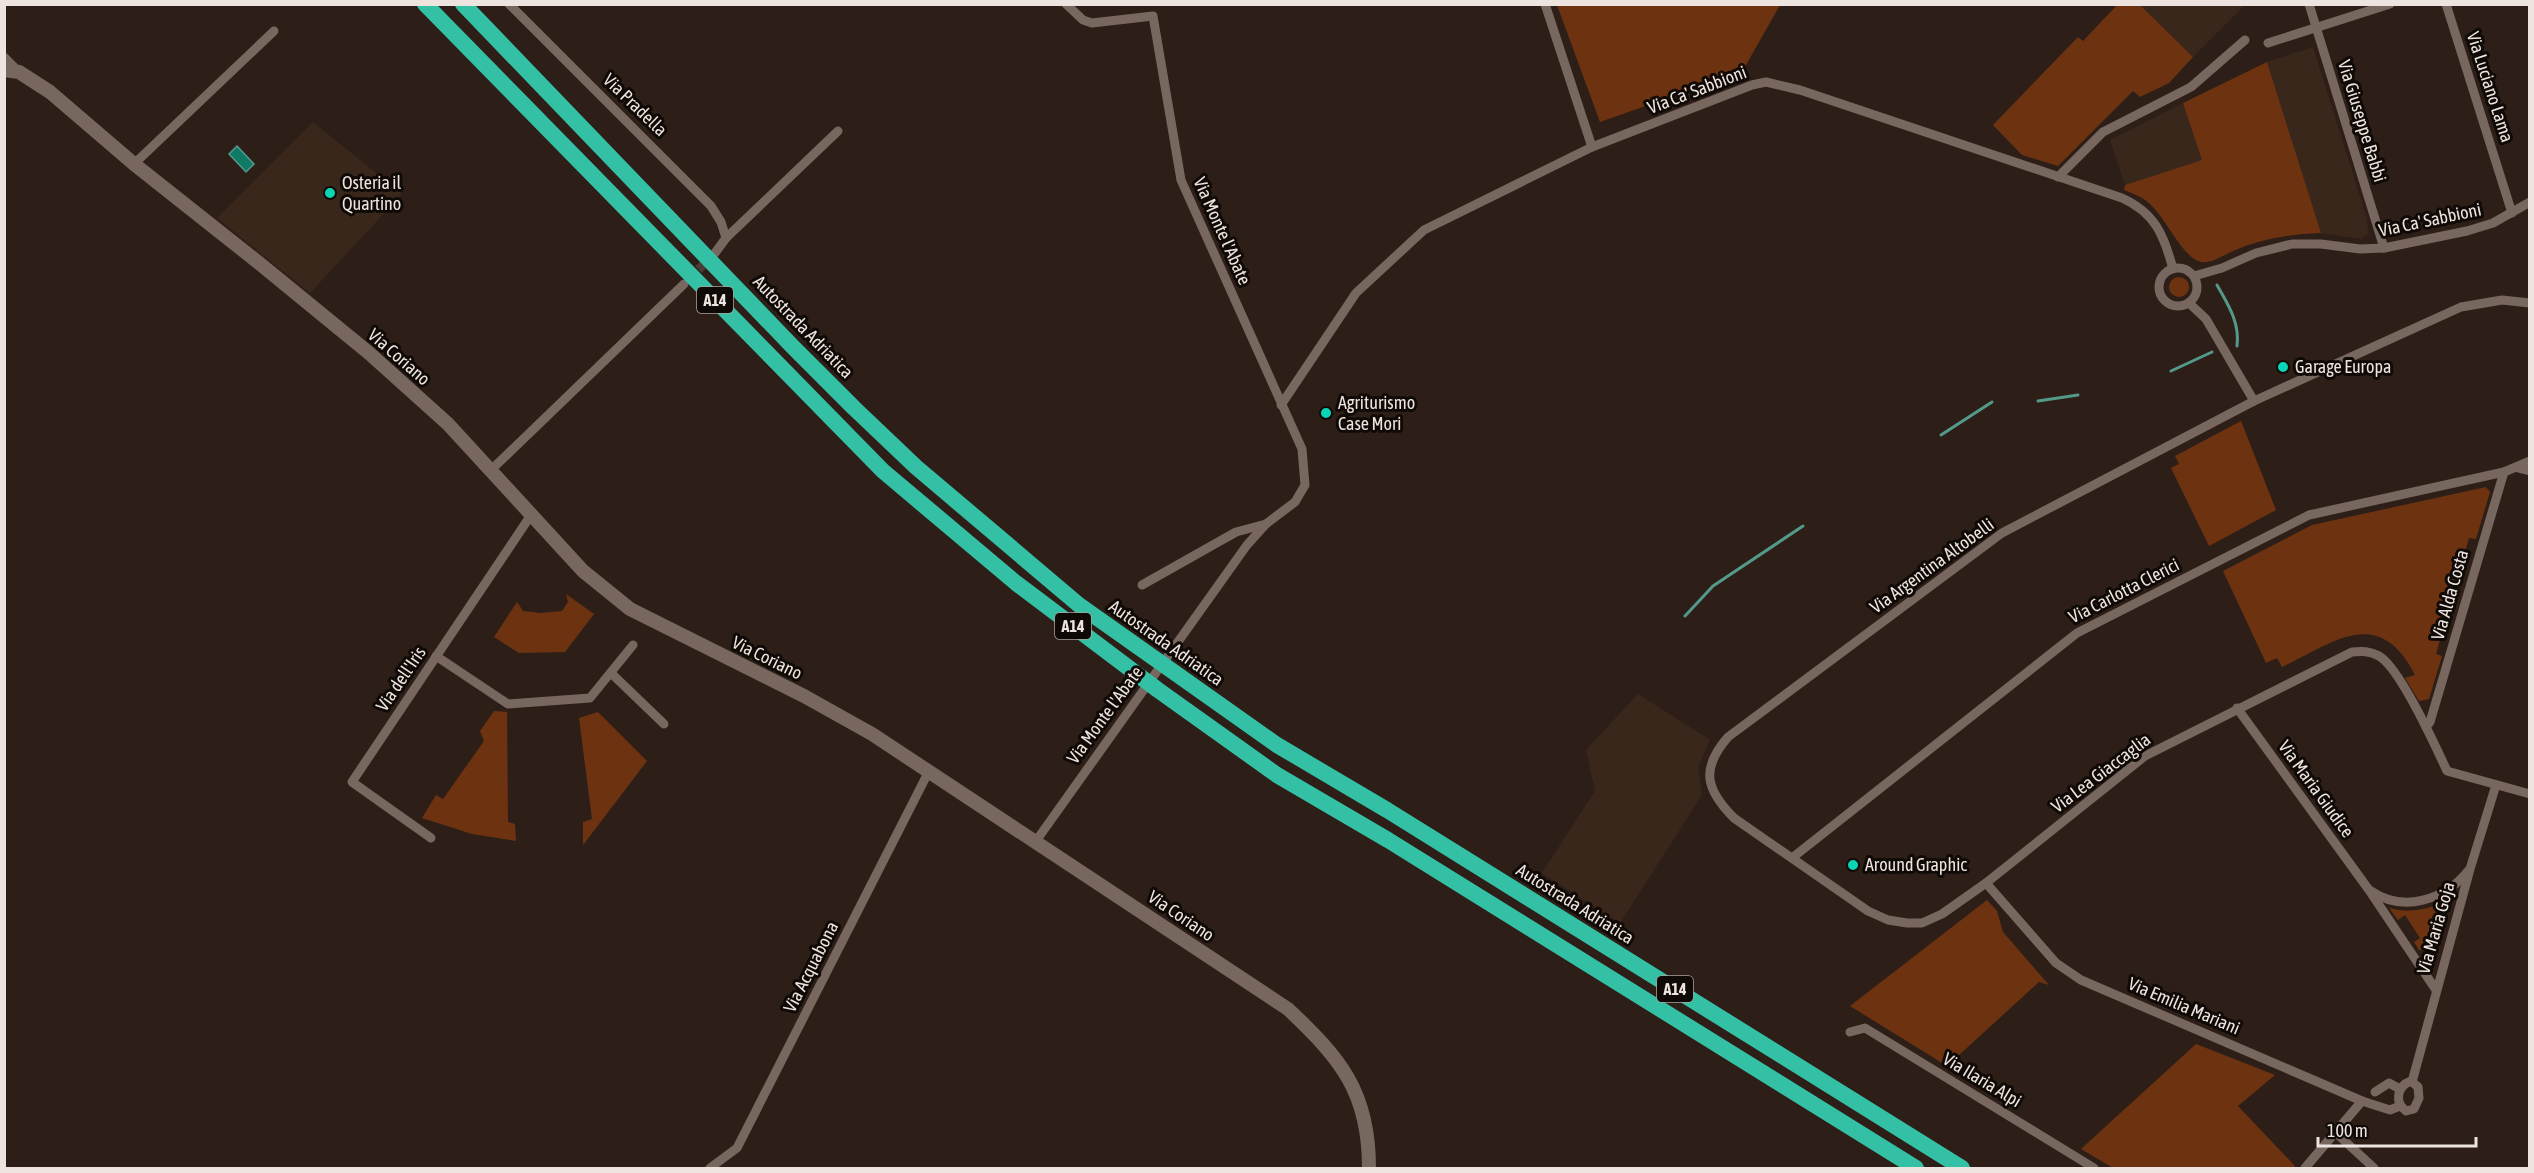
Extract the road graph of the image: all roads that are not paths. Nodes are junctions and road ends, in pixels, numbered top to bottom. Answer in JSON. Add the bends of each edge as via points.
{"nodes":[{"id":1,"x":425,"y":4,"type":"edge"},
{"id":2,"x":463,"y":4,"type":"edge"},
{"id":3,"x":509,"y":4,"type":"edge"},
{"id":4,"x":1066,"y":4,"type":"edge"},
{"id":5,"x":1152,"y":4,"type":"edge"},
{"id":6,"x":1545,"y":4,"type":"edge"},
{"id":7,"x":2309,"y":4,"type":"edge"},
{"id":8,"x":2390,"y":4,"type":"edge"},
{"id":9,"x":2446,"y":4,"type":"edge"},
{"id":10,"x":1152,"y":16,"type":"junction"},
{"id":11,"x":2316,"y":27,"type":"junction"},
{"id":12,"x":274,"y":31,"type":"dead end"},
{"id":13,"x":2246,"y":40,"type":"dead end"},
{"id":14,"x":2268,"y":43,"type":"dead end"},
{"id":15,"x":4,"y":57,"type":"edge"},
{"id":16,"x":4,"y":70,"type":"edge"},
{"id":17,"x":19,"y":72,"type":"junction"},
{"id":18,"x":838,"y":131,"type":"dead end"},
{"id":19,"x":1592,"y":147,"type":"junction"},
{"id":20,"x":134,"y":164,"type":"junction"},
{"id":21,"x":2058,"y":177,"type":"junction"},
{"id":22,"x":2529,"y":202,"type":"edge"},
{"id":23,"x":2512,"y":213,"type":"junction"},
{"id":24,"x":726,"y":238,"type":"junction"},
{"id":25,"x":2384,"y":248,"type":"junction"},
{"id":26,"x":715,"y":253,"type":"tunnel mouth"},
{"id":27,"x":2173,"y":269,"type":"junction"},
{"id":28,"x":2194,"y":276,"type":"junction"},
{"id":29,"x":684,"y":284,"type":"tunnel mouth"},
{"id":30,"x":2189,"y":303,"type":"junction"},
{"id":31,"x":2529,"y":303,"type":"edge"},
{"id":32,"x":2254,"y":401,"type":"junction"},
{"id":33,"x":1281,"y":405,"type":"junction"},
{"id":34,"x":2529,"y":461,"type":"edge"},
{"id":35,"x":2518,"y":468,"type":"junction"},
{"id":36,"x":490,"y":471,"type":"junction"},
{"id":37,"x":2529,"y":471,"type":"edge"},
{"id":38,"x":2504,"y":472,"type":"junction"},
{"id":39,"x":531,"y":515,"type":"junction"},
{"id":40,"x":1266,"y":524,"type":"junction"},
{"id":41,"x":1142,"y":585,"type":"dead end"},
{"id":42,"x":633,"y":645,"type":"dead end"},
{"id":43,"x":436,"y":656,"type":"junction"},
{"id":44,"x":611,"y":673,"type":"junction"},
{"id":45,"x":2237,"y":708,"type":"junction"},
{"id":46,"x":664,"y":724,"type":"dead end"},
{"id":47,"x":2426,"y":727,"type":"junction"},
{"id":48,"x":929,"y":771,"type":"junction"},
{"id":49,"x":2496,"y":785,"type":"junction"},
{"id":50,"x":2529,"y":794,"type":"edge"},
{"id":51,"x":1734,"y":818,"type":"joint"},
{"id":52,"x":431,"y":838,"type":"dead end"},
{"id":53,"x":1036,"y":841,"type":"junction"},
{"id":54,"x":1792,"y":858,"type":"junction"},
{"id":55,"x":2470,"y":869,"type":"junction"},
{"id":56,"x":1986,"y":883,"type":"junction"},
{"id":57,"x":2369,"y":890,"type":"junction"},
{"id":58,"x":2436,"y":990,"type":"junction"},
{"id":59,"x":1850,"y":1032,"type":"dead end"},
{"id":60,"x":2412,"y":1082,"type":"junction"},
{"id":61,"x":2400,"y":1089,"type":"junction"},
{"id":62,"x":2375,"y":1092,"type":"dead end"},
{"id":63,"x":2361,"y":1101,"type":"junction"},
{"id":64,"x":2400,"y":1106,"type":"junction"},
{"id":65,"x":2336,"y":1133,"type":"junction"},
{"id":66,"x":710,"y":1168,"type":"edge"},
{"id":67,"x":1369,"y":1168,"type":"edge"},
{"id":68,"x":1916,"y":1168,"type":"edge"},
{"id":69,"x":1962,"y":1168,"type":"edge"},
{"id":70,"x":2094,"y":1168,"type":"edge"},
{"id":71,"x":2305,"y":1168,"type":"edge"},
{"id":72,"x":2374,"y":1168,"type":"edge"}],
"edges":[{"from":1,"to":68,"type":"highway","number":"A14","via":[[883,471],[1016,583],[1277,775]]},
{"from":2,"to":69,"type":"highway","name":"Autostrada Adriatica","number":"A14","via":[[792,346],[916,467],[1079,605],[1277,745]]},
{"from":3,"to":24,"type":"street","name":"Via Pradella","via":[[711,206],[722,222]]},
{"from":4,"to":10,"type":"street","via":[[1092,23]]},
{"from":5,"to":10,"type":"street","name":"Via Monte l'Abate"},
{"from":6,"to":19,"type":"street"},
{"from":7,"to":11,"type":"street","name":"Via Giuseppe Babbi"},
{"from":8,"to":11,"type":"street"},
{"from":9,"to":23,"type":"street","name":"Via Luciano Lama"},
{"from":10,"to":33,"type":"street","name":"Via Monte l'Abate","via":[[1180,180]]},
{"from":11,"to":14,"type":"street"},
{"from":11,"to":25,"type":"street","name":"Via Giuseppe Babbi"},
{"from":12,"to":20,"type":"street"},
{"from":13,"to":21,"type":"street","via":[[2191,87],[2103,132]]},
{"from":15,"to":17,"type":"street"},
{"from":16,"to":17,"type":"main road","name":"Via Coriano"},
{"from":17,"to":20,"type":"main road","name":"Via Coriano","via":[[50,92]]},
{"from":18,"to":24,"type":"street"},
{"from":19,"to":21,"type":"street","name":"Via Ca' Sabbioni","via":[[1766,82]]},
{"from":19,"to":33,"type":"street","name":"Via Ca' Sabbioni","via":[[1424,230],[1356,293]]},
{"from":20,"to":36,"type":"main road","name":"Via Coriano","via":[[369,353],[448,424]]},
{"from":21,"to":27,"type":"street","name":"Via Ca' Sabbioni","via":[[2136,205],[2153,221],[2166,242]]},
{"from":22,"to":23,"type":"street","name":"Via Ca' Sabbioni"},
{"from":23,"to":25,"type":"street","name":"Via Ca' Sabbioni","via":[[2467,231]]},
{"from":24,"to":26,"type":"street"},
{"from":25,"to":28,"type":"street","name":"Via Ca' Sabbioni","via":[[2292,244]]},
{"from":27,"to":28,"type":"street","via":[[2185,269]]},
{"from":27,"to":30,"type":"street","via":[[2160,282],[2161,295],[2176,306]]},
{"from":28,"to":30,"type":"street","via":[[2198,288]]},
{"from":29,"to":36,"type":"street"},
{"from":30,"to":32,"type":"street","via":[[2206,319]]},
{"from":31,"to":32,"type":"street","name":"Via Argentina Altobelli","via":[[2502,300],[2461,307]]},
{"from":32,"to":51,"type":"street","name":"Via Argentina Altobelli","via":[[2002,533],[1728,737],[1715,752],[1709,768],[1715,796]]},
{"from":33,"to":40,"type":"street","name":"Via Monte l'Abate","via":[[1302,449],[1305,485],[1295,502]]},
{"from":34,"to":35,"type":"street"},
{"from":35,"to":37,"type":"street"},
{"from":35,"to":38,"type":"street","name":"Via Carlotta Clerici"},
{"from":36,"to":39,"type":"main road","name":"Via Coriano"},
{"from":38,"to":47,"type":"street","name":"Via Alda Costa"},
{"from":38,"to":54,"type":"street","name":"Via Carlotta Clerici","via":[[2310,515],[2076,633]]},
{"from":39,"to":43,"type":"street","name":"Via dell'Iris"},
{"from":39,"to":48,"type":"main road","name":"Via Coriano","via":[[583,571],[630,609],[804,696]]},
{"from":40,"to":41,"type":"street","name":"Via Monte l'Abate","via":[[1236,532]]},
{"from":40,"to":53,"type":"street","name":"Via Monte l'Abate","via":[[1247,545]]},
{"from":42,"to":44,"type":"street"},
{"from":43,"to":44,"type":"street","via":[[508,704],[590,698]]},
{"from":43,"to":52,"type":"street","name":"Via dell'Iris","via":[[352,782]]},
{"from":44,"to":46,"type":"street"},
{"from":45,"to":47,"type":"street","name":"Via Lea Giaccaglia","via":[[2336,658],[2368,651],[2390,666]]},
{"from":45,"to":56,"type":"street","name":"Via Lea Giaccaglia","via":[[2145,756]]},
{"from":45,"to":57,"type":"street","name":"Via Maria Giudice"},
{"from":47,"to":49,"type":"street","name":"Via Lea Giaccaglia","via":[[2447,771]]},
{"from":48,"to":53,"type":"main road","name":"Via Coriano"},
{"from":48,"to":66,"type":"street","name":"Via Acquabona","via":[[737,1148]]},
{"from":49,"to":50,"type":"street","name":"Via Lea Giaccaglia"},
{"from":49,"to":55,"type":"street","name":"Via Maria Goja"},
{"from":51,"to":54,"type":"street","name":"Via Lea Giaccaglia"},
{"from":53,"to":67,"type":"main road","name":"Via Coriano","via":[[1288,1009],[1312,1032],[1352,1083],[1364,1112]]},
{"from":54,"to":56,"type":"street","name":"Via Lea Giaccaglia","via":[[1868,911],[1906,923],[1922,923],[1942,914]]},
{"from":55,"to":57,"type":"street","via":[[2454,886],[2420,901],[2394,901]]},
{"from":55,"to":58,"type":"street","name":"Via Maria Goja"},
{"from":56,"to":63,"type":"street","name":"Via Emilia Mariani","via":[[2056,963],[2081,980]]},
{"from":57,"to":58,"type":"street","name":"Via Maria Giudice"},
{"from":58,"to":60,"type":"street","name":"Via Maria Goja"},
{"from":59,"to":70,"type":"street","name":"Via Ilaria Alpi","via":[[1865,1028]]},
{"from":60,"to":61,"type":"street"},
{"from":60,"to":64,"type":"street","via":[[2418,1087],[2418,1104],[2406,1112]]},
{"from":61,"to":62,"type":"street","via":[[2390,1083]]},
{"from":61,"to":64,"type":"street"},
{"from":63,"to":64,"type":"street","name":"Via Emilia Mariani","via":[[2390,1110]]},
{"from":63,"to":65,"type":"street"},
{"from":65,"to":71,"type":"street"},
{"from":65,"to":72,"type":"street"}]}
